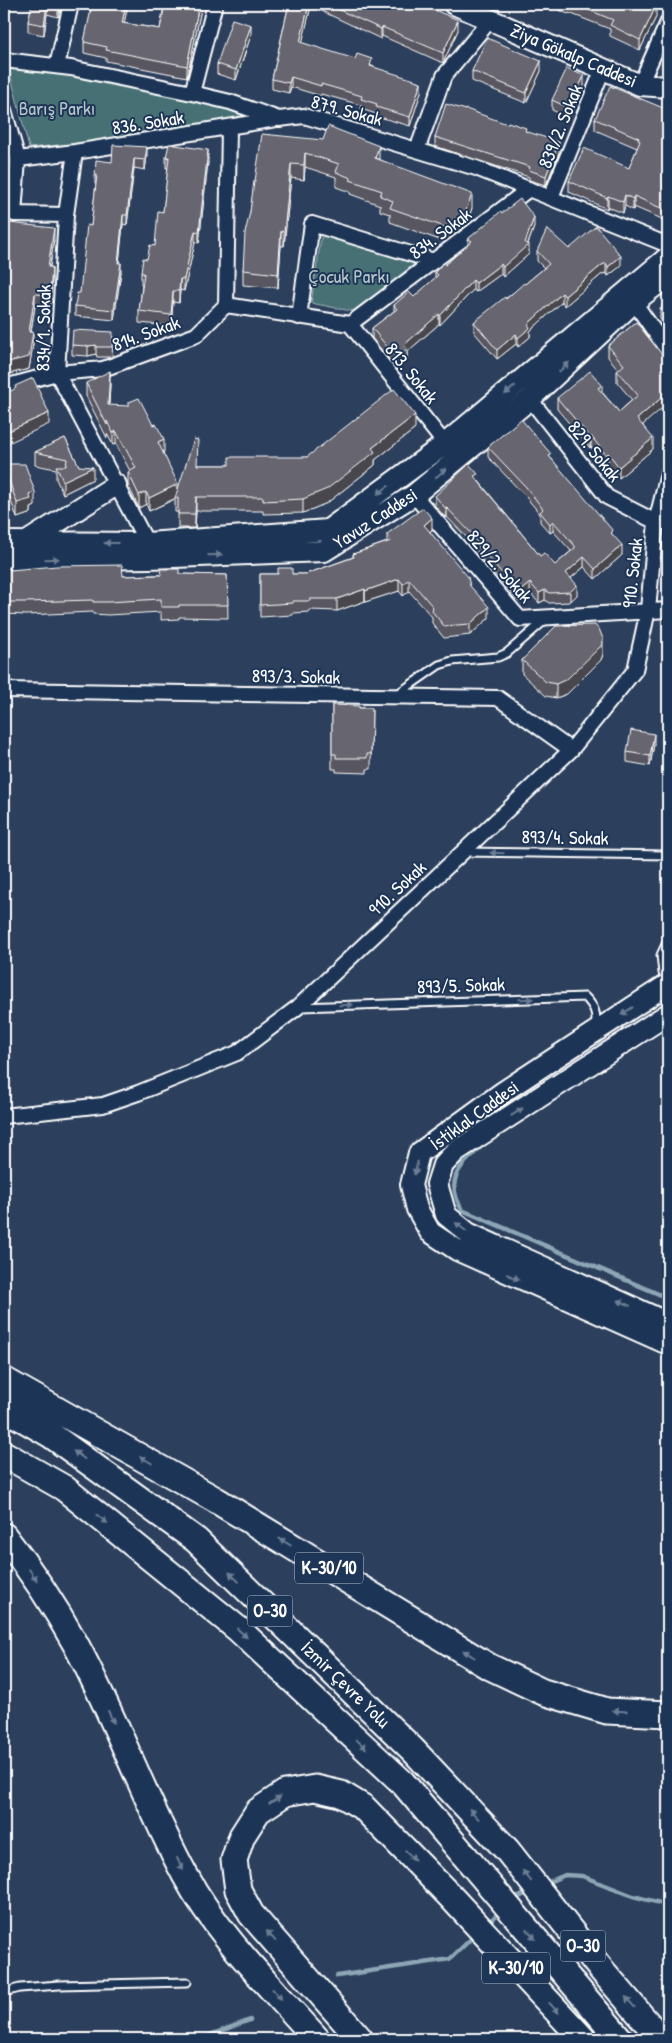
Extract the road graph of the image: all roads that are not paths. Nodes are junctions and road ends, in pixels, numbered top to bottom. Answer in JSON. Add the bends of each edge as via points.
{"nodes":[{"id":1,"x":71,"y":4,"type":"edge"},
{"id":2,"x":215,"y":4,"type":"edge"},
{"id":3,"x":454,"y":4,"type":"edge"},
{"id":4,"x":490,"y":20,"type":"junction"},
{"id":5,"x":668,"y":22,"type":"edge"},
{"id":6,"x":4,"y":60,"type":"edge"},
{"id":7,"x":57,"y":66,"type":"junction"},
{"id":8,"x":603,"y":69,"type":"junction"},
{"id":9,"x":640,"y":85,"type":"junction"},
{"id":10,"x":668,"y":87,"type":"edge"},
{"id":11,"x":192,"y":93,"type":"junction"},
{"id":12,"x":4,"y":110,"type":"edge"},
{"id":13,"x":279,"y":119,"type":"junction"},
{"id":14,"x":229,"y":128,"type":"junction"},
{"id":15,"x":417,"y":150,"type":"junction"},
{"id":16,"x":75,"y":152,"type":"junction"},
{"id":17,"x":18,"y":159,"type":"junction"},
{"id":18,"x":529,"y":189,"type":"junction"},
{"id":19,"x":551,"y":197,"type":"junction"},
{"id":20,"x":9,"y":214,"type":"edge"},
{"id":21,"x":66,"y":215,"type":"junction"},
{"id":22,"x":668,"y":245,"type":"edge"},
{"id":23,"x":668,"y":257,"type":"edge"},
{"id":24,"x":434,"y":261,"type":"junction"},
{"id":25,"x":668,"y":276,"type":"edge"},
{"id":26,"x":634,"y":302,"type":"junction"},
{"id":27,"x":226,"y":306,"type":"junction"},
{"id":28,"x":299,"y":316,"type":"junction"},
{"id":29,"x":350,"y":324,"type":"junction"},
{"id":30,"x":668,"y":351,"type":"edge"},
{"id":31,"x":57,"y":373,"type":"junction"},
{"id":32,"x":4,"y":388,"type":"edge"},
{"id":33,"x":530,"y":399,"type":"junction"},
{"id":34,"x":445,"y":444,"type":"junction"},
{"id":35,"x":668,"y":474,"type":"edge"},
{"id":36,"x":116,"y":485,"type":"junction"},
{"id":37,"x":414,"y":495,"type":"junction"},
{"id":38,"x":662,"y":522,"type":"edge"},
{"id":39,"x":4,"y":542,"type":"edge"},
{"id":40,"x":25,"y":543,"type":"junction"},
{"id":41,"x":148,"y":550,"type":"junction"},
{"id":42,"x":4,"y":560,"type":"edge"},
{"id":43,"x":648,"y":610,"type":"junction"},
{"id":44,"x":668,"y":610,"type":"edge"},
{"id":45,"x":548,"y":617,"type":"junction"},
{"id":46,"x":4,"y":690,"type":"edge"},
{"id":47,"x":394,"y":696,"type":"junction"},
{"id":48,"x":570,"y":750,"type":"junction"},
{"id":49,"x":462,"y":852,"type":"junction"},
{"id":50,"x":668,"y":855,"type":"edge"},
{"id":51,"x":668,"y":940,"type":"edge"},
{"id":52,"x":668,"y":977,"type":"edge"},
{"id":53,"x":668,"y":984,"type":"edge"},
{"id":54,"x":298,"y":1007,"type":"junction"},
{"id":55,"x":668,"y":1014,"type":"edge"},
{"id":56,"x":594,"y":1033,"type":"junction"},
{"id":57,"x":4,"y":1116,"type":"edge"},
{"id":58,"x":668,"y":1323,"type":"edge"},
{"id":59,"x":668,"y":1344,"type":"edge"},
{"id":60,"x":4,"y":1380,"type":"edge"},
{"id":61,"x":4,"y":1408,"type":"edge"},
{"id":62,"x":4,"y":1454,"type":"edge"},
{"id":63,"x":4,"y":1536,"type":"edge"},
{"id":64,"x":668,"y":1714,"type":"edge"},
{"id":65,"x":187,"y":1982,"type":"dead end"},
{"id":66,"x":4,"y":1992,"type":"edge"},
{"id":67,"x":317,"y":2039,"type":"edge"},
{"id":68,"x":360,"y":2039,"type":"edge"},
{"id":69,"x":583,"y":2039,"type":"edge"},
{"id":70,"x":620,"y":2039,"type":"edge"},
{"id":71,"x":661,"y":2039,"type":"edge"}],
"edges":[{"from":1,"to":7,"type":"street"},
{"from":2,"to":11,"type":"street"},
{"from":3,"to":4,"type":"main road","name":"Ziya Gökalp Caddesi"},
{"from":4,"to":8,"type":"main road","name":"Ziya Gökalp Caddesi"},
{"from":4,"to":15,"type":"street","via":[[444,76]]},
{"from":5,"to":9,"type":"street"},
{"from":6,"to":7,"type":"street","name":"879. Sokak"},
{"from":7,"to":11,"type":"street","name":"879. Sokak"},
{"from":8,"to":9,"type":"main road","name":"Ziya Gökalp Caddesi"},
{"from":8,"to":19,"type":"street","name":"839/2. Sokak"},
{"from":9,"to":10,"type":"main road","name":"Ziya Gökalp Caddesi"},
{"from":11,"to":13,"type":"street","name":"879. Sokak"},
{"from":12,"to":17,"type":"street"},
{"from":13,"to":14,"type":"street","name":"836. Sokak"},
{"from":13,"to":15,"type":"street","name":"879. Sokak","via":[[304,116]]},
{"from":14,"to":16,"type":"street","name":"836. Sokak"},
{"from":14,"to":27,"type":"street"},
{"from":15,"to":18,"type":"street","name":"879. Sokak"},
{"from":16,"to":17,"type":"street","name":"836. Sokak"},
{"from":16,"to":21,"type":"street","name":"834/1. Sokak"},
{"from":17,"to":20,"type":"street"},
{"from":18,"to":19,"type":"street","name":"879. Sokak"},
{"from":18,"to":24,"type":"street","name":"834. Sokak"},
{"from":19,"to":22,"type":"street","name":"879. Sokak"},
{"from":20,"to":21,"type":"street"},
{"from":21,"to":31,"type":"street","name":"834/1. Sokak"},
{"from":23,"to":34,"type":"main road","name":"Yavuz Caddesi","one_way":true},
{"from":24,"to":28,"type":"street","via":[[312,224]]},
{"from":24,"to":29,"type":"street","name":"834. Sokak"},
{"from":25,"to":26,"type":"main road","name":"Yavuz Caddesi"},
{"from":26,"to":30,"type":"street"},
{"from":33,"to":26,"type":"main road","name":"Yavuz Caddesi","one_way":true},
{"from":27,"to":28,"type":"street"},
{"from":27,"to":31,"type":"street","name":"814. Sokak","via":[[196,335],[103,369]]},
{"from":28,"to":29,"type":"street"},
{"from":29,"to":34,"type":"street","name":"813. Sokak"},
{"from":31,"to":32,"type":"street","name":"814. Sokak"},
{"from":31,"to":36,"type":"street","name":"834/1. Sokak"},
{"from":37,"to":33,"type":"main road","name":"Yavuz Caddesi","one_way":true},
{"from":33,"to":38,"type":"street","name":"829. Sokak","via":[[607,497]]},
{"from":34,"to":41,"type":"main road","name":"Yavuz Caddesi","one_way":true,"via":[[328,530]]},
{"from":35,"to":38,"type":"street","name":"910. Sokak"},
{"from":36,"to":40,"type":"main road"},
{"from":36,"to":41,"type":"street","name":"834/1. Sokak"},
{"from":41,"to":37,"type":"main road","name":"Yavuz Caddesi","one_way":true,"via":[[324,551]]},
{"from":37,"to":45,"type":"street","name":"829/2. Sokak","via":[[520,619]]},
{"from":38,"to":43,"type":"street","name":"910. Sokak"},
{"from":39,"to":40,"type":"main road","name":"Yavuz Caddesi"},
{"from":41,"to":40,"type":"main road","name":"Yavuz Caddesi","one_way":true},
{"from":42,"to":41,"type":"main road","name":"Yavuz Caddesi","one_way":true},
{"from":43,"to":44,"type":"street","name":"829/2. Sokak"},
{"from":43,"to":45,"type":"street","name":"829/2. Sokak"},
{"from":43,"to":48,"type":"street","name":"910. Sokak","via":[[635,670]]},
{"from":45,"to":47,"type":"lane","via":[[507,653],[439,665]]},
{"from":46,"to":47,"type":"street","name":"893/3. Sokak"},
{"from":47,"to":48,"type":"street","name":"893/3. Sokak","via":[[498,698]]},
{"from":48,"to":49,"type":"street","name":"910. Sokak"},
{"from":50,"to":49,"type":"lane","name":"893/4. Sokak","one_way":true},
{"from":49,"to":54,"type":"street","name":"910. Sokak"},
{"from":51,"to":52,"type":"lane","via":[[661,955],[663,972]]},
{"from":53,"to":56,"type":"main road","name":"İstiklal Caddesi","one_way":true},
{"from":54,"to":56,"type":"lane","name":"893/5. Sokak","one_way":true,"via":[[585,997],[594,1007],[597,1021]]},
{"from":54,"to":57,"type":"street","name":"910. Sokak","via":[[236,1053],[138,1093],[103,1105]]},
{"from":58,"to":55,"type":"main road","name":"İstiklal Caddesi","one_way":true,"via":[[468,1233],[446,1215],[437,1184],[444,1165],[456,1151]]},
{"from":56,"to":59,"type":"main road","name":"İstiklal Caddesi","one_way":true,"via":[[503,1092],[420,1153],[411,1185],[417,1209],[430,1232],[456,1250]]},
{"from":64,"to":60,"type":"highway","number":"K-30/10","one_way":true,"via":[[607,1711],[542,1692],[488,1666],[216,1500]]},
{"from":71,"to":61,"type":"highway","name":"İzmir Çevre Yolu","number":"O-30","one_way":true,"via":[[507,1850],[413,1750],[196,1540],[51,1435]]},
{"from":62,"to":70,"type":"highway","name":"İzmir Çevre Yolu","number":"O-30","one_way":true,"via":[[64,1488],[238,1629],[404,1783]]},
{"from":63,"to":67,"type":"highway","one_way":true,"via":[[50,1600],[75,1643],[162,1829],[204,1906]]},
{"from":65,"to":66,"type":"lane","via":[[59,1985]]},
{"from":68,"to":69,"type":"highway","number":"K-30/10","one_way":true,"via":[[252,1914],[238,1890],[234,1860],[242,1836],[258,1811],[285,1794],[315,1788],[341,1794],[364,1808]]}]}
